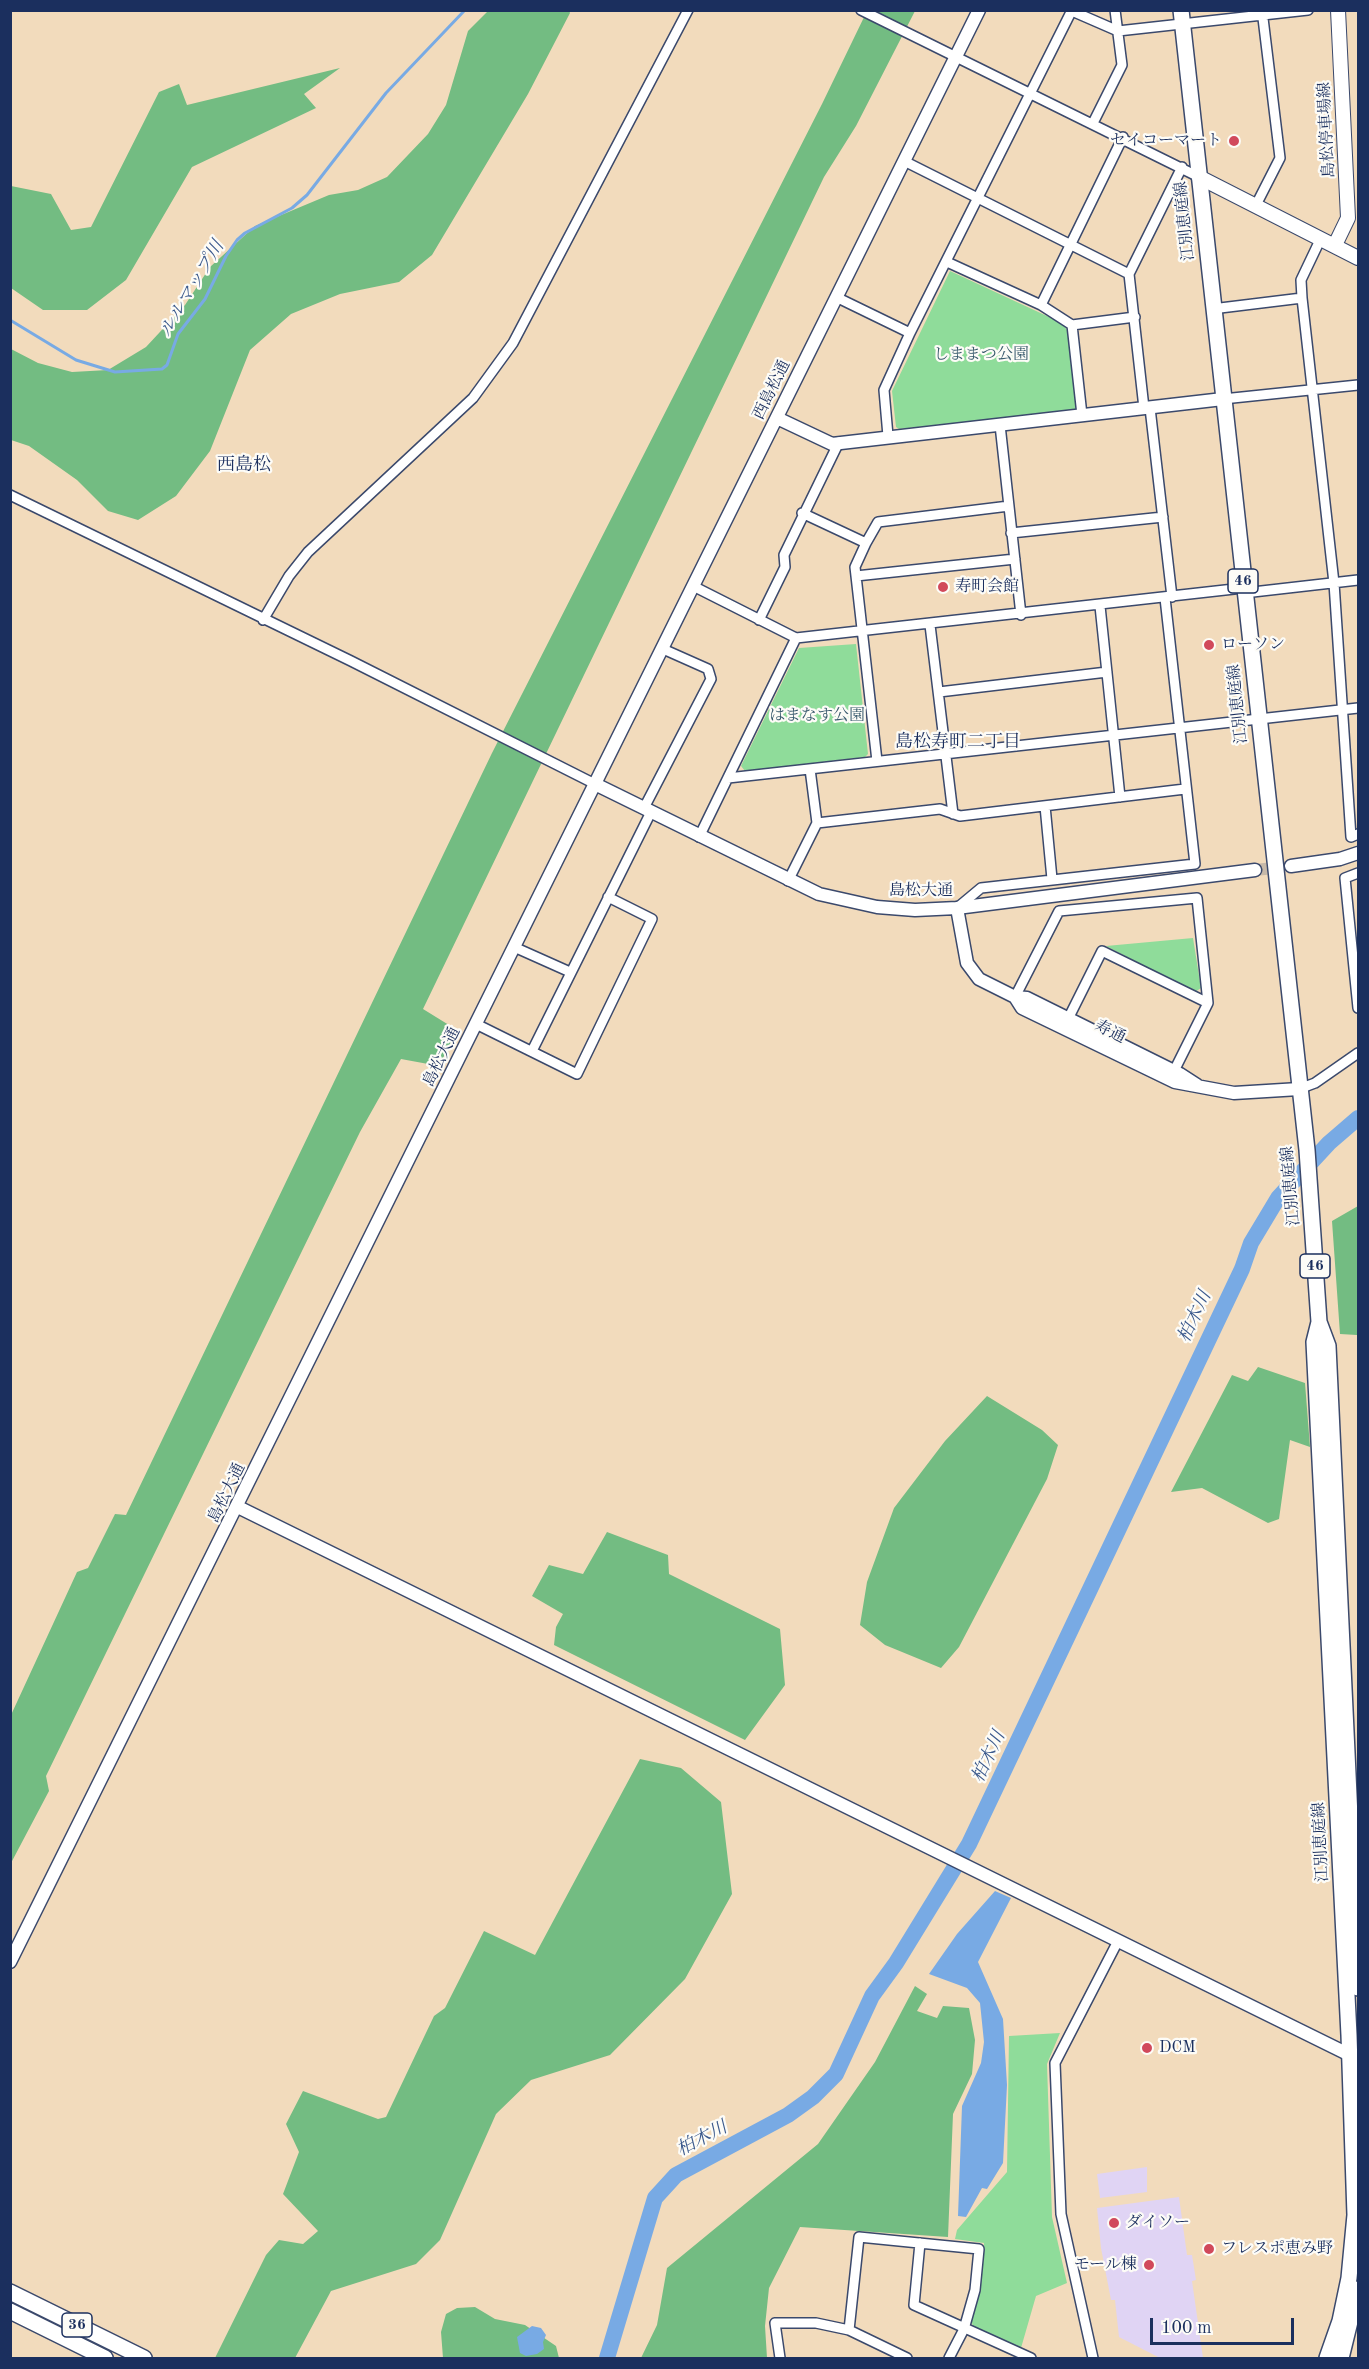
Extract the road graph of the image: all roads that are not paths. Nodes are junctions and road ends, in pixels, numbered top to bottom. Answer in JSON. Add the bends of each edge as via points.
{"nodes":[{"id":1,"x":688,"y":10,"type":"edge"},
{"id":2,"x":861,"y":10,"type":"edge"},
{"id":3,"x":979,"y":10,"type":"edge"},
{"id":4,"x":1115,"y":10,"type":"edge"},
{"id":5,"x":1308,"y":10,"type":"edge"},
{"id":6,"x":1338,"y":10,"type":"edge"},
{"id":7,"x":1072,"y":11,"type":"edge"},
{"id":8,"x":1262,"y":13,"type":"edge"},
{"id":9,"x":1182,"y":18,"type":"edge"},
{"id":10,"x":1118,"y":31,"type":"junction"},
{"id":11,"x":956,"y":56,"type":"junction"},
{"id":12,"x":1031,"y":92,"type":"junction"},
{"id":13,"x":1093,"y":123,"type":"junction"},
{"id":14,"x":1123,"y":137,"type":"junction"},
{"id":15,"x":904,"y":161,"type":"junction"},
{"id":16,"x":1182,"y":167,"type":"junction"},
{"id":17,"x":1199,"y":177,"type":"junction"},
{"id":18,"x":978,"y":198,"type":"junction"},
{"id":19,"x":1256,"y":205,"type":"junction"},
{"id":20,"x":1321,"y":238,"type":"junction"},
{"id":21,"x":1071,"y":245,"type":"junction"},
{"id":22,"x":1335,"y":245,"type":"junction"},
{"id":23,"x":1359,"y":258,"type":"edge"},
{"id":24,"x":946,"y":262,"type":"junction"},
{"id":25,"x":1129,"y":274,"type":"junction"},
{"id":26,"x":836,"y":297,"type":"junction"},
{"id":27,"x":1302,"y":298,"type":"junction"},
{"id":28,"x":1041,"y":305,"type":"junction"},
{"id":29,"x":1212,"y":309,"type":"junction"},
{"id":30,"x":1135,"y":317,"type":"junction"},
{"id":31,"x":1072,"y":325,"type":"junction"},
{"id":32,"x":910,"y":333,"type":"junction"},
{"id":33,"x":1359,"y":385,"type":"edge"},
{"id":34,"x":1312,"y":390,"type":"junction"},
{"id":35,"x":1224,"y":399,"type":"junction"},
{"id":36,"x":1147,"y":408,"type":"junction"},
{"id":37,"x":1082,"y":415,"type":"junction"},
{"id":38,"x":777,"y":418,"type":"junction"},
{"id":39,"x":1000,"y":425,"type":"junction"},
{"id":40,"x":888,"y":436,"type":"junction"},
{"id":41,"x":839,"y":442,"type":"junction"},
{"id":42,"x":10,"y":495,"type":"edge"},
{"id":43,"x":1009,"y":506,"type":"junction"},
{"id":44,"x":802,"y":513,"type":"junction"},
{"id":45,"x":1162,"y":516,"type":"junction"},
{"id":46,"x":1011,"y":533,"type":"junction"},
{"id":47,"x":866,"y":543,"type":"junction"},
{"id":48,"x":1015,"y":559,"type":"junction"},
{"id":49,"x":856,"y":576,"type":"junction"},
{"id":50,"x":1359,"y":580,"type":"edge"},
{"id":51,"x":1334,"y":583,"type":"junction"},
{"id":52,"x":693,"y":586,"type":"junction"},
{"id":53,"x":1244,"y":591,"type":"junction"},
{"id":54,"x":1169,"y":598,"type":"junction"},
{"id":55,"x":1100,"y":606,"type":"junction"},
{"id":56,"x":1021,"y":615,"type":"junction"},
{"id":57,"x":263,"y":620,"type":"junction"},
{"id":58,"x":759,"y":620,"type":"junction"},
{"id":59,"x":930,"y":625,"type":"junction"},
{"id":60,"x":863,"y":632,"type":"junction"},
{"id":61,"x":796,"y":638,"type":"junction"},
{"id":62,"x":663,"y":649,"type":"junction"},
{"id":63,"x":1107,"y":672,"type":"junction"},
{"id":64,"x":939,"y":692,"type":"junction"},
{"id":65,"x":1359,"y":708,"type":"edge"},
{"id":66,"x":1343,"y":710,"type":"junction"},
{"id":67,"x":1258,"y":720,"type":"junction"},
{"id":68,"x":1178,"y":728,"type":"junction"},
{"id":69,"x":1114,"y":735,"type":"junction"},
{"id":70,"x":945,"y":753,"type":"junction"},
{"id":71,"x":877,"y":761,"type":"junction"},
{"id":72,"x":810,"y":769,"type":"junction"},
{"id":73,"x":728,"y":778,"type":"junction"},
{"id":74,"x":595,"y":784,"type":"junction"},
{"id":75,"x":1185,"y":789,"type":"junction"},
{"id":76,"x":1120,"y":797,"type":"junction"},
{"id":77,"x":1045,"y":806,"type":"junction"},
{"id":78,"x":647,"y":810,"type":"junction"},
{"id":79,"x":952,"y":814,"type":"junction"},
{"id":80,"x":816,"y":823,"type":"junction"},
{"id":81,"x":1359,"y":834,"type":"edge"},
{"id":82,"x":699,"y":837,"type":"junction"},
{"id":83,"x":1359,"y":853,"type":"edge"},
{"id":84,"x":1291,"y":866,"type":"tunnel mouth"},
{"id":85,"x":1255,"y":870,"type":"tunnel mouth"},
{"id":86,"x":1359,"y":873,"type":"edge"},
{"id":87,"x":1052,"y":879,"type":"junction"},
{"id":88,"x":788,"y":880,"type":"junction"},
{"id":89,"x":608,"y":897,"type":"junction"},
{"id":90,"x":957,"y":908,"type":"junction"},
{"id":91,"x":514,"y":947,"type":"junction"},
{"id":92,"x":570,"y":972,"type":"junction"},
{"id":93,"x":1015,"y":997,"type":"junction"},
{"id":94,"x":1208,"y":1003,"type":"junction"},
{"id":95,"x":1359,"y":1008,"type":"edge"},
{"id":96,"x":476,"y":1024,"type":"junction"},
{"id":97,"x":1066,"y":1024,"type":"junction"},
{"id":98,"x":532,"y":1051,"type":"junction"},
{"id":99,"x":1359,"y":1053,"type":"edge"},
{"id":100,"x":1172,"y":1075,"type":"junction"},
{"id":101,"x":1299,"y":1089,"type":"junction"},
{"id":102,"x":1319,"y":1322,"type":"junction"},
{"id":103,"x":238,"y":1507,"type":"junction"},
{"id":104,"x":1118,"y":1941,"type":"junction"},
{"id":105,"x":10,"y":1962,"type":"edge"},
{"id":106,"x":1359,"y":1988,"type":"edge"},
{"id":107,"x":1354,"y":2057,"type":"edge"},
{"id":108,"x":920,"y":2243,"type":"junction"},
{"id":109,"x":1359,"y":2289,"type":"edge"},
{"id":110,"x":10,"y":2292,"type":"edge"},
{"id":111,"x":10,"y":2311,"type":"edge"},
{"id":112,"x":964,"y":2329,"type":"junction"},
{"id":113,"x":849,"y":2330,"type":"junction"},
{"id":114,"x":105,"y":2358,"type":"edge"},
{"id":115,"x":144,"y":2358,"type":"edge"},
{"id":116,"x":780,"y":2358,"type":"edge"},
{"id":117,"x":907,"y":2358,"type":"edge"},
{"id":118,"x":949,"y":2358,"type":"edge"},
{"id":119,"x":1031,"y":2358,"type":"edge"},
{"id":120,"x":1093,"y":2358,"type":"edge"},
{"id":121,"x":1326,"y":2358,"type":"edge"},
{"id":122,"x":1341,"y":2358,"type":"edge"}],
"edges":[{"from":1,"to":57,"type":"street","via":[[513,343],[473,398],[308,552]]},
{"from":2,"to":11,"type":"street"},
{"from":3,"to":11,"type":"street","name":"西島松通"},
{"from":4,"to":10,"type":"street"},
{"from":5,"to":8,"type":"street"},
{"from":6,"to":22,"type":"main road","name":"島松停車場線","via":[[1348,218]]},
{"from":7,"to":10,"type":"street"},
{"from":7,"to":12,"type":"street"},
{"from":8,"to":9,"type":"street"},
{"from":8,"to":19,"type":"street","via":[[1280,158]]},
{"from":9,"to":10,"type":"street"},
{"from":9,"to":17,"type":"main road","name":"江別恵庭線","number":"46"},
{"from":10,"to":13,"type":"street","via":[[1122,65]]},
{"from":11,"to":12,"type":"street"},
{"from":11,"to":15,"type":"street","name":"西島松通"},
{"from":12,"to":13,"type":"street"},
{"from":12,"to":18,"type":"street"},
{"from":13,"to":14,"type":"street"},
{"from":14,"to":16,"type":"street"},
{"from":14,"to":21,"type":"street"},
{"from":15,"to":18,"type":"street"},
{"from":15,"to":26,"type":"street","name":"西島松通"},
{"from":16,"to":17,"type":"street"},
{"from":16,"to":25,"type":"street"},
{"from":17,"to":19,"type":"main road"},
{"from":17,"to":29,"type":"main road","name":"江別恵庭線","number":"46"},
{"from":18,"to":21,"type":"street"},
{"from":18,"to":24,"type":"street"},
{"from":19,"to":20,"type":"main road"},
{"from":20,"to":22,"type":"main road"},
{"from":20,"to":27,"type":"street","via":[[1301,280]]},
{"from":21,"to":25,"type":"street"},
{"from":21,"to":28,"type":"street"},
{"from":22,"to":23,"type":"main road"},
{"from":24,"to":28,"type":"street"},
{"from":24,"to":32,"type":"street"},
{"from":25,"to":30,"type":"street"},
{"from":26,"to":32,"type":"street"},
{"from":26,"to":38,"type":"street","name":"西島松通"},
{"from":27,"to":29,"type":"street"},
{"from":27,"to":34,"type":"street"},
{"from":28,"to":31,"type":"street"},
{"from":29,"to":35,"type":"main road","name":"江別恵庭線","number":"46"},
{"from":30,"to":31,"type":"street"},
{"from":30,"to":36,"type":"street"},
{"from":31,"to":37,"type":"street"},
{"from":32,"to":40,"type":"street","via":[[884,390]]},
{"from":33,"to":34,"type":"street"},
{"from":34,"to":35,"type":"street"},
{"from":34,"to":51,"type":"street"},
{"from":35,"to":36,"type":"street"},
{"from":35,"to":53,"type":"main road","name":"江別恵庭線","number":"46"},
{"from":36,"to":37,"type":"street"},
{"from":36,"to":45,"type":"street"},
{"from":37,"to":39,"type":"street"},
{"from":38,"to":41,"type":"street","via":[[832,444]]},
{"from":38,"to":52,"type":"street","name":"西島松通"},
{"from":39,"to":40,"type":"street"},
{"from":39,"to":43,"type":"street"},
{"from":40,"to":41,"type":"street"},
{"from":41,"to":44,"type":"street"},
{"from":42,"to":57,"type":"street"},
{"from":43,"to":46,"type":"street"},
{"from":43,"to":47,"type":"street","via":[[878,522]]},
{"from":44,"to":47,"type":"street"},
{"from":44,"to":58,"type":"street","via":[[784,555],[785,567]]},
{"from":45,"to":46,"type":"street"},
{"from":45,"to":54,"type":"street"},
{"from":46,"to":48,"type":"street"},
{"from":47,"to":49,"type":"street","via":[[855,567]]},
{"from":48,"to":49,"type":"street"},
{"from":48,"to":56,"type":"street"},
{"from":49,"to":60,"type":"street"},
{"from":50,"to":51,"type":"street"},
{"from":51,"to":53,"type":"street"},
{"from":51,"to":66,"type":"street"},
{"from":52,"to":58,"type":"street"},
{"from":52,"to":62,"type":"street","name":"西島松通"},
{"from":53,"to":54,"type":"street"},
{"from":53,"to":67,"type":"main road","name":"江別恵庭線","number":"46"},
{"from":54,"to":55,"type":"street"},
{"from":54,"to":68,"type":"street"},
{"from":55,"to":56,"type":"street"},
{"from":55,"to":63,"type":"street"},
{"from":56,"to":59,"type":"street"},
{"from":57,"to":74,"type":"street"},
{"from":58,"to":61,"type":"street"},
{"from":59,"to":60,"type":"street"},
{"from":59,"to":64,"type":"street"},
{"from":60,"to":61,"type":"street"},
{"from":60,"to":71,"type":"street"},
{"from":61,"to":73,"type":"street"},
{"from":62,"to":74,"type":"street","name":"西島松通"},
{"from":62,"to":78,"type":"street","via":[[708,669],[711,679]]},
{"from":63,"to":64,"type":"street"},
{"from":63,"to":69,"type":"street"},
{"from":64,"to":70,"type":"street"},
{"from":65,"to":66,"type":"street"},
{"from":66,"to":67,"type":"street"},
{"from":66,"to":81,"type":"street","via":[[1351,837]]},
{"from":67,"to":68,"type":"street"},
{"from":67,"to":101,"type":"main road","name":"江別恵庭線","number":"46"},
{"from":68,"to":69,"type":"street"},
{"from":68,"to":75,"type":"street"},
{"from":69,"to":70,"type":"street"},
{"from":69,"to":76,"type":"street"},
{"from":70,"to":71,"type":"street"},
{"from":70,"to":79,"type":"street"},
{"from":71,"to":72,"type":"street"},
{"from":72,"to":73,"type":"street"},
{"from":72,"to":80,"type":"street"},
{"from":73,"to":82,"type":"street"},
{"from":74,"to":78,"type":"street","name":"島松大通"},
{"from":74,"to":91,"type":"street","name":"島松大通"},
{"from":75,"to":76,"type":"street"},
{"from":75,"to":87,"type":"street","via":[[1195,864]]},
{"from":76,"to":77,"type":"street"},
{"from":77,"to":79,"type":"street"},
{"from":77,"to":87,"type":"street"},
{"from":78,"to":82,"type":"street","name":"島松大通"},
{"from":78,"to":89,"type":"street"},
{"from":79,"to":80,"type":"street","via":[[939,809]]},
{"from":80,"to":88,"type":"street"},
{"from":82,"to":88,"type":"street","name":"島松大通"},
{"from":83,"to":84,"type":"street"},
{"from":85,"to":90,"type":"street","name":"島松大通"},
{"from":86,"to":95,"type":"street","via":[[1345,878]]},
{"from":87,"to":90,"type":"street","via":[[981,888]]},
{"from":88,"to":90,"type":"street","name":"島松大通","via":[[836,900],[878,908]]},
{"from":89,"to":92,"type":"street"},
{"from":89,"to":98,"type":"street","via":[[652,919],[577,1074]]},
{"from":90,"to":93,"type":"street","name":"寿通","via":[[962,945],[971,972],[979,980]]},
{"from":91,"to":92,"type":"street"},
{"from":91,"to":96,"type":"street","name":"島松大通"},
{"from":92,"to":98,"type":"street"},
{"from":93,"to":94,"type":"street","via":[[1059,911],[1197,898]]},
{"from":93,"to":97,"type":"street","name":"寿通","via":[[1022,1008]]},
{"from":94,"to":97,"type":"street","via":[[1102,951]]},
{"from":94,"to":100,"type":"street"},
{"from":96,"to":98,"type":"street"},
{"from":96,"to":103,"type":"street","name":"島松大通"},
{"from":97,"to":100,"type":"street","name":"寿通"},
{"from":99,"to":101,"type":"street","via":[[1315,1083]]},
{"from":100,"to":101,"type":"street","name":"寿通","via":[[1234,1093]]},
{"from":101,"to":102,"type":"main road","name":"江別恵庭線","number":"46"},
{"from":102,"to":106,"type":"main road","name":"江別恵庭線","number":"46","via":[[1328,1346]]},
{"from":102,"to":107,"type":"main road","name":"江別恵庭線","number":"46","via":[[1314,1342]]},
{"from":103,"to":104,"type":"street"},
{"from":103,"to":105,"type":"street","name":"島松大通"},
{"from":104,"to":107,"type":"street"},
{"from":104,"to":120,"type":"street","via":[[1055,2063],[1061,2214]]},
{"from":107,"to":121,"type":"main road","name":"江別恵庭線","number":"46","via":[[1355,2215],[1349,2278],[1340,2321]]},
{"from":108,"to":112,"type":"street","via":[[914,2305]]},
{"from":108,"to":112,"type":"street","via":[[979,2249],[975,2290]]},
{"from":108,"to":113,"type":"street","via":[[859,2237]]},
{"from":109,"to":122,"type":"main road"},
{"from":110,"to":115,"type":"main road","number":"36"},
{"from":111,"to":114,"type":"main road","number":"36"},
{"from":112,"to":118,"type":"street"},
{"from":112,"to":119,"type":"street"},
{"from":113,"to":116,"type":"street","via":[[816,2323],[775,2323]]},
{"from":113,"to":117,"type":"street"}]}
